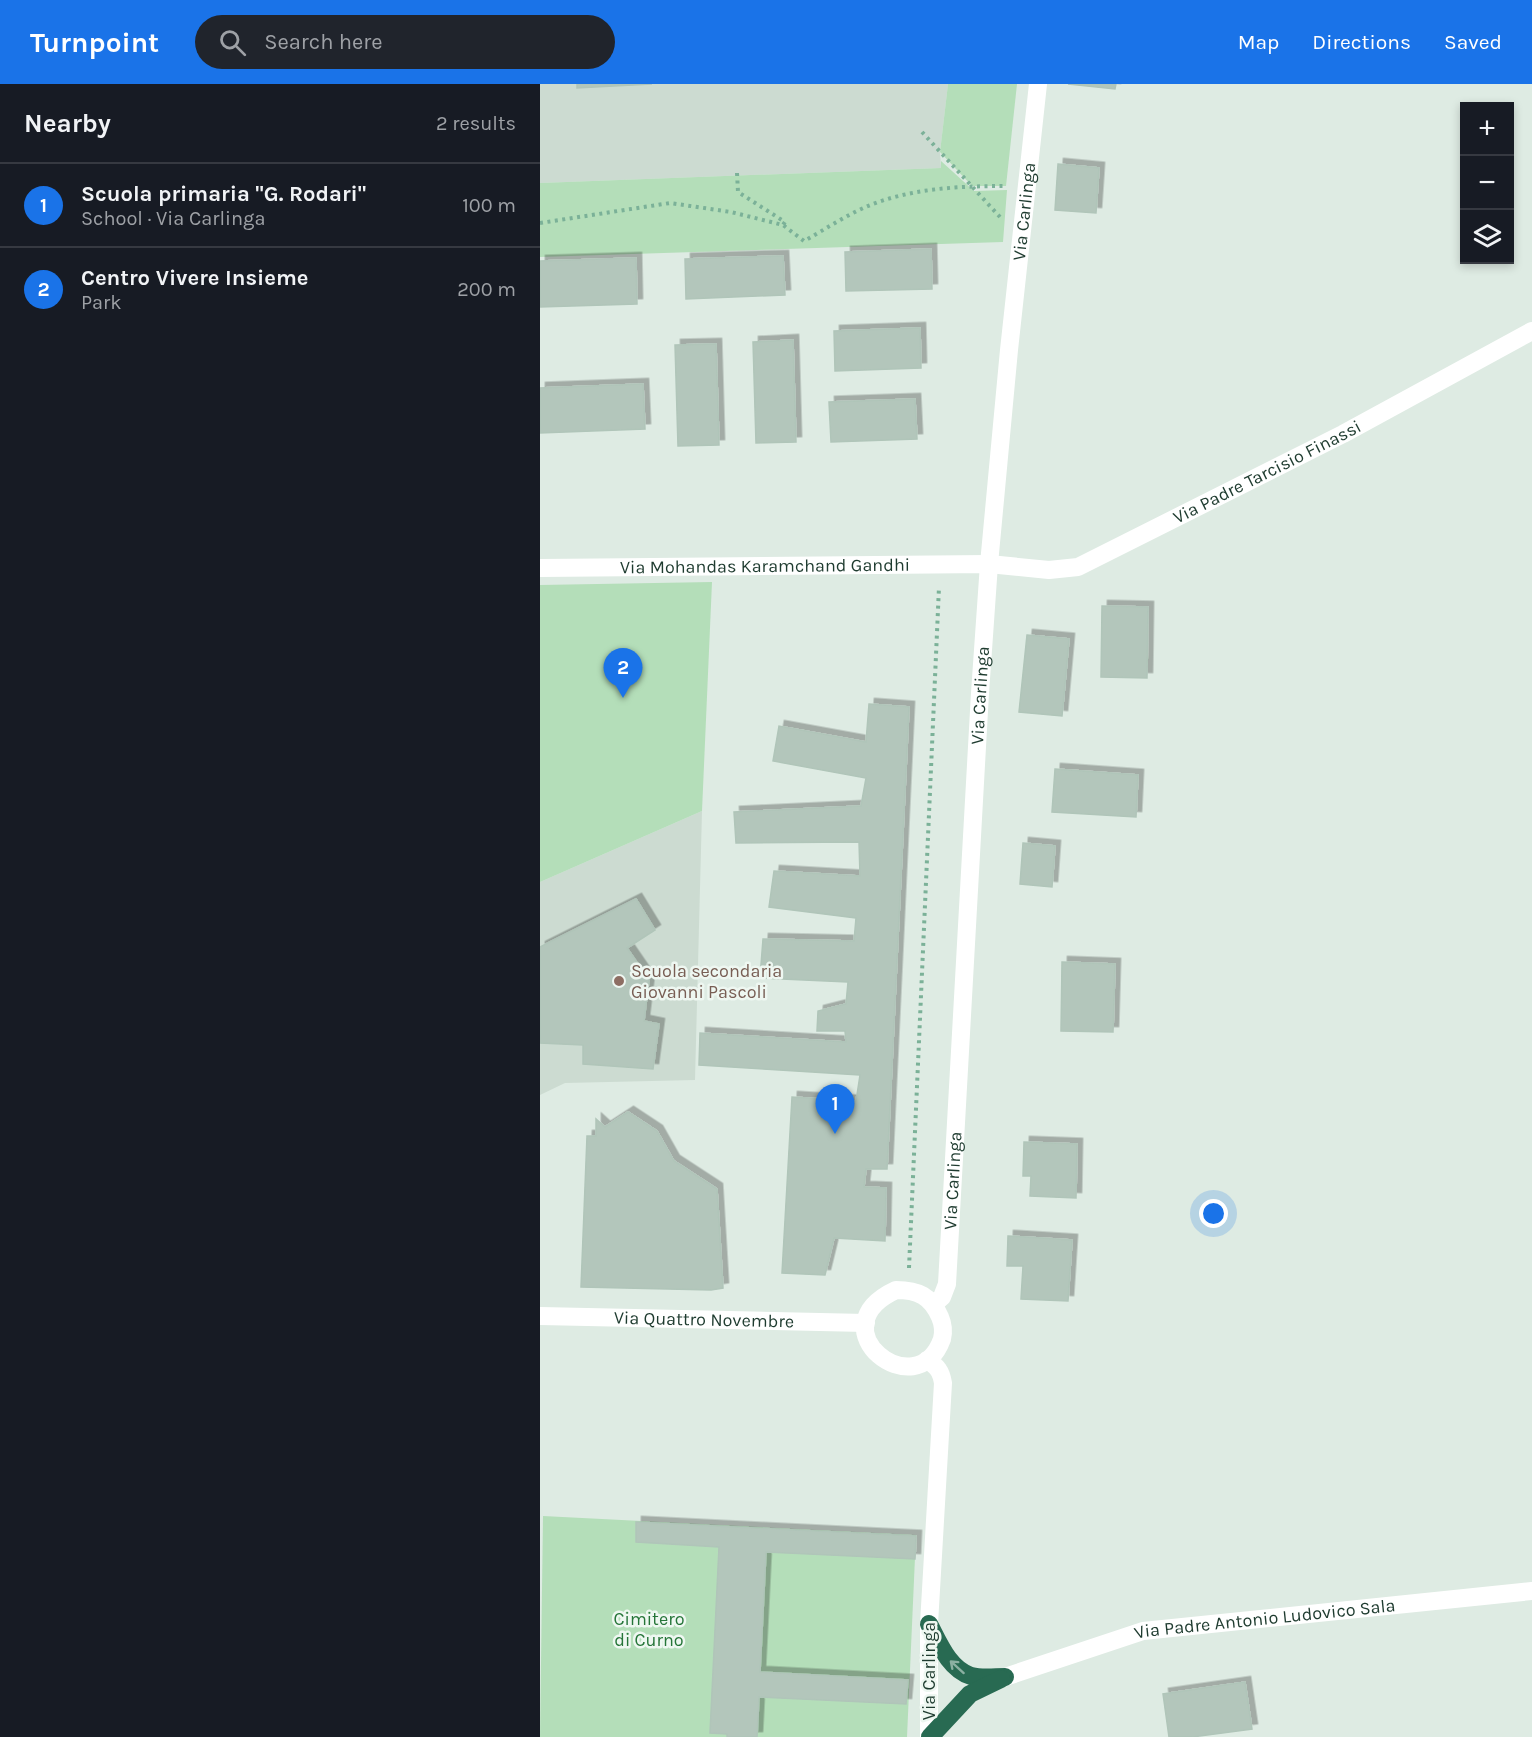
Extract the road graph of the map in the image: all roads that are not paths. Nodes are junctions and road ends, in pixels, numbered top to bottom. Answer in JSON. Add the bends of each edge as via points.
{"nodes":[{"id":1,"x":1038,"y":84,"type":"edge"},
{"id":2,"x":1532,"y":330,"type":"edge"},
{"id":3,"x":989,"y":564,"type":"junction"},
{"id":4,"x":540,"y":568,"type":"edge"},
{"id":5,"x":934,"y":1304,"type":"junction"},
{"id":6,"x":540,"y":1316,"type":"edge"},
{"id":7,"x":866,"y":1323,"type":"junction"},
{"id":8,"x":927,"y":1360,"type":"junction"},
{"id":9,"x":1532,"y":1591,"type":"edge"},
{"id":10,"x":929,"y":1624,"type":"junction"},
{"id":11,"x":1005,"y":1677,"type":"junction"},
{"id":12,"x":929,"y":1737,"type":"edge"}],
"edges":[{"from":1,"to":3,"type":"street","name":"Via Carlinga"},
{"from":2,"to":3,"type":"street","name":"Via Padre Tarcisio Finassi","via":[[1343,434],[1078,567],[1049,570]]},
{"from":3,"to":4,"type":"street","name":"Via Mohandas Karamchand Gandhi"},
{"from":3,"to":5,"type":"street","name":"Via Carlinga","via":[[947,1284]]},
{"from":5,"to":7,"type":"street","via":[[922,1294],[896,1290],[879,1299]]},
{"from":5,"to":8,"type":"street","via":[[944,1333]]},
{"from":6,"to":7,"type":"street","name":"Via Quattro Novembre"},
{"from":7,"to":8,"type":"street","via":[[865,1337],[872,1349],[893,1365],[910,1366]]},
{"from":8,"to":10,"type":"street","name":"Via Carlinga","via":[[936,1365],[943,1383]]},
{"from":9,"to":11,"type":"street","name":"Via Padre Antonio Ludovico Sala","via":[[1143,1631]]},
{"from":11,"to":10,"type":"highway","one_way":true,"via":[[978,1677],[963,1672],[951,1662]]},
{"from":10,"to":12,"type":"street","name":"Via Carlinga"},
{"from":11,"to":12,"type":"highway","via":[[970,1694]]}]}
